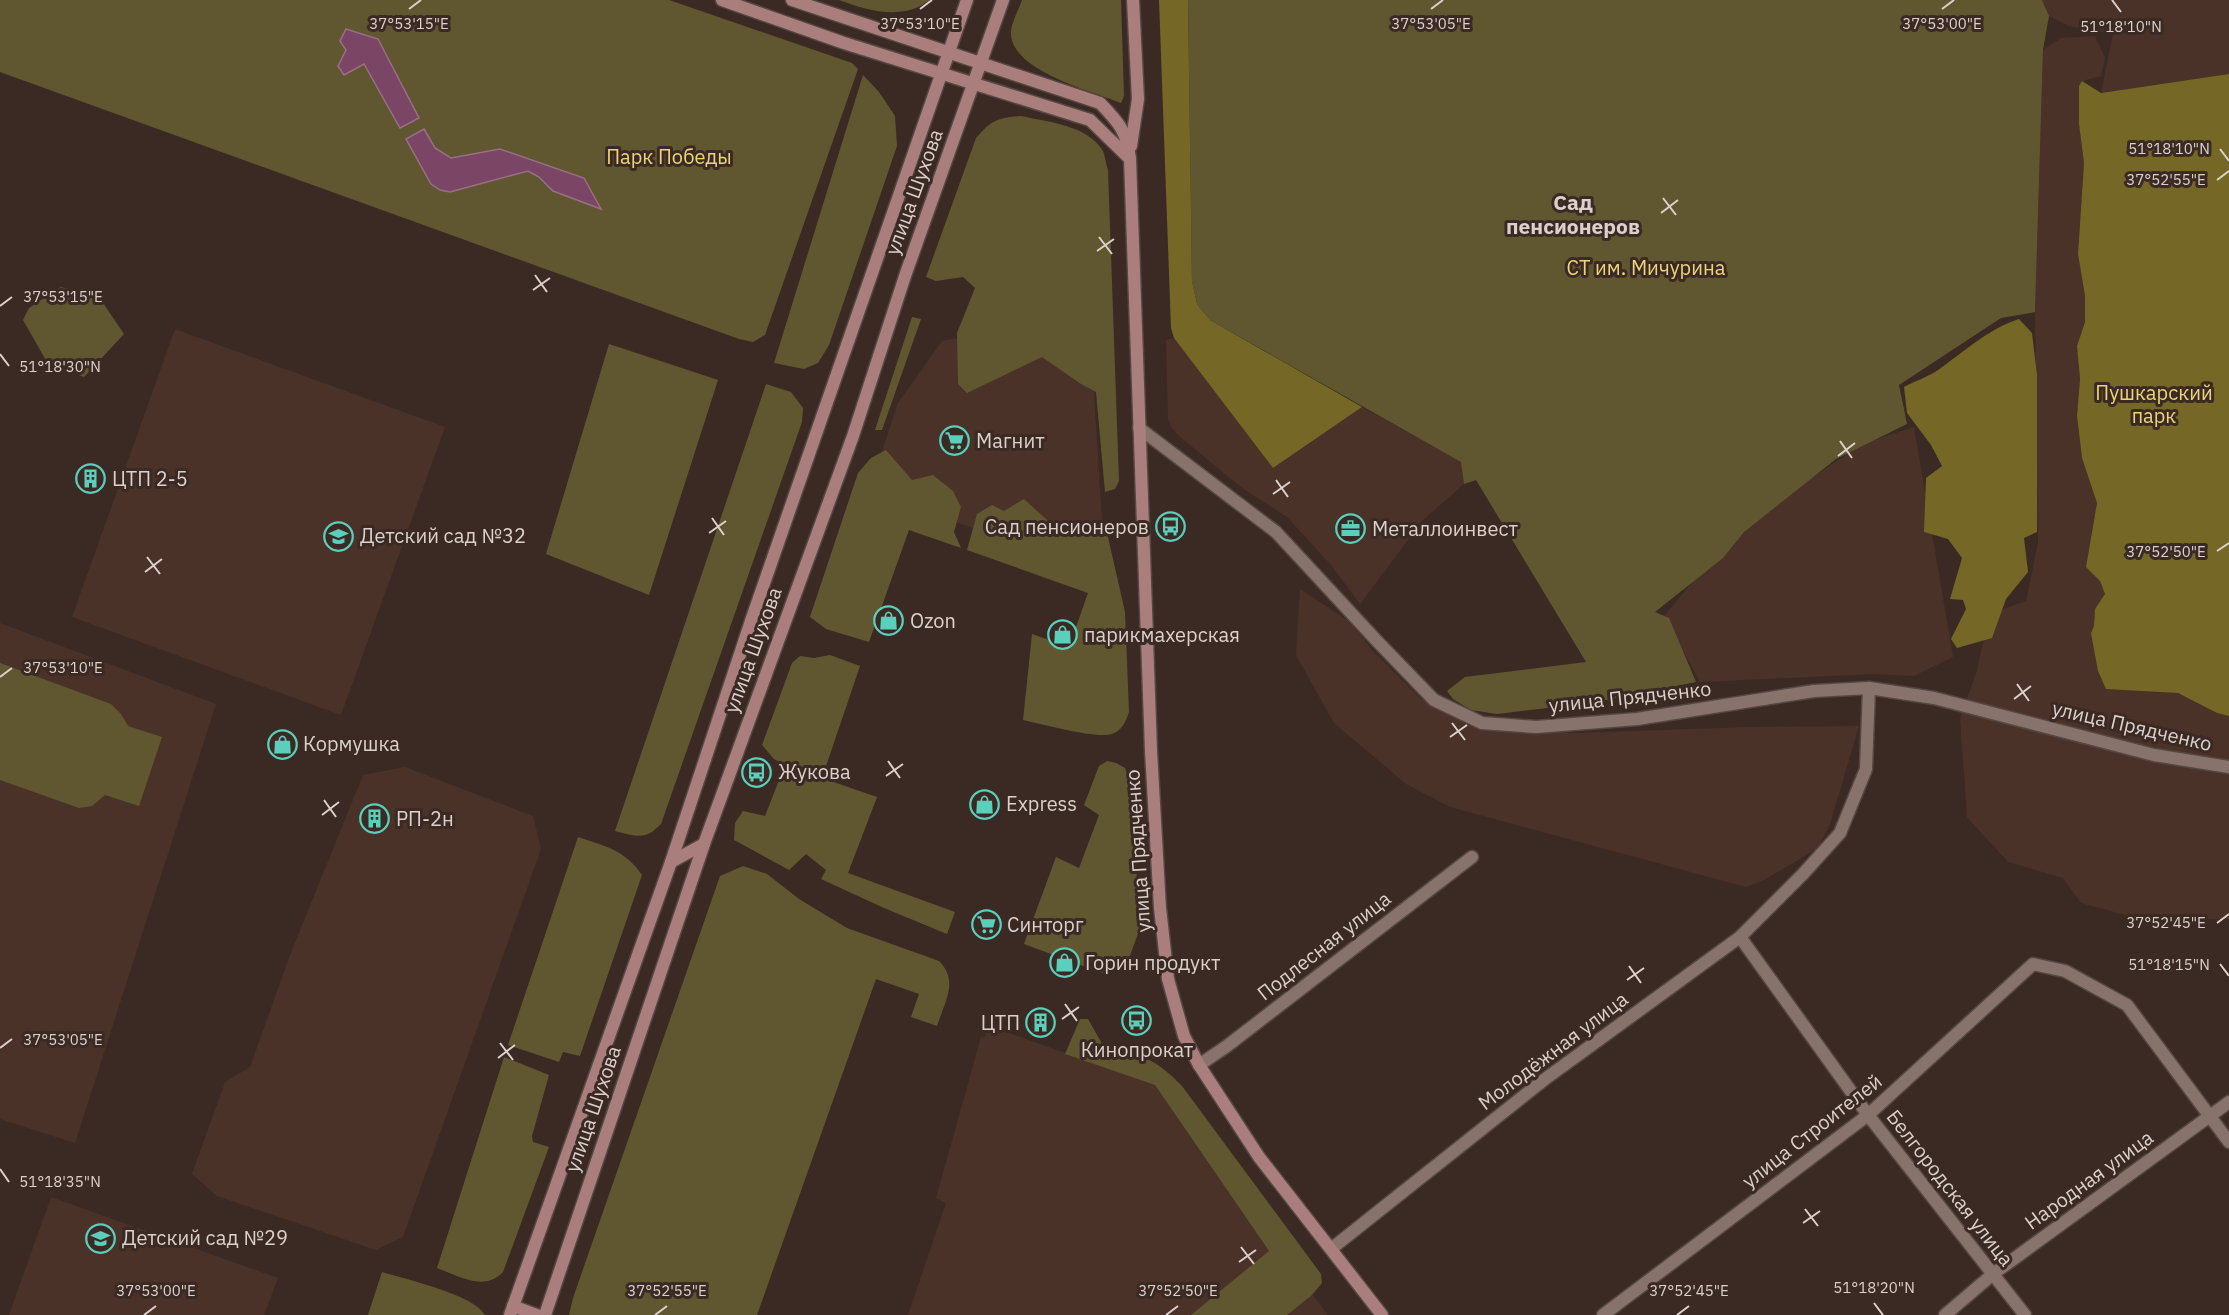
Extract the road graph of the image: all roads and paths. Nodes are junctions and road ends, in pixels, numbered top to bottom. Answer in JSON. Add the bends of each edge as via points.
{"nodes":[{"id":1,"x":722,"y":0,"type":"edge"},
{"id":2,"x":792,"y":0,"type":"edge"},
{"id":3,"x":967,"y":0,"type":"edge"},
{"id":4,"x":1003,"y":0,"type":"edge"},
{"id":5,"x":1132,"y":0,"type":"edge"},
{"id":6,"x":948,"y":51,"type":"junction"},
{"id":7,"x":981,"y":62,"type":"junction"},
{"id":8,"x":941,"y":73,"type":"junction"},
{"id":9,"x":974,"y":83,"type":"junction"},
{"id":10,"x":1130,"y":159,"type":"junction"},
{"id":11,"x":1139,"y":428,"type":"junction"},
{"id":12,"x":1869,"y":688,"type":"junction"},
{"id":13,"x":2229,"y":767,"type":"edge"},
{"id":14,"x":704,"y":844,"type":"junction"},
{"id":15,"x":1472,"y":857,"type":"dead end"},
{"id":16,"x":671,"y":862,"type":"junction"},
{"id":17,"x":1740,"y":937,"type":"junction"},
{"id":18,"x":1199,"y":1065,"type":"junction"},
{"id":19,"x":2229,"y":1102,"type":"edge"},
{"id":20,"x":1868,"y":1115,"type":"junction"},
{"id":21,"x":2210,"y":1116,"type":"junction"},
{"id":22,"x":2229,"y":1142,"type":"edge"},
{"id":23,"x":1331,"y":1249,"type":"junction"},
{"id":24,"x":1993,"y":1274,"type":"junction"},
{"id":25,"x":512,"y":1310,"type":"edge"},
{"id":26,"x":537,"y":1315,"type":"edge"},
{"id":27,"x":545,"y":1315,"type":"edge"},
{"id":28,"x":1382,"y":1315,"type":"edge"},
{"id":29,"x":1603,"y":1315,"type":"edge"},
{"id":30,"x":1945,"y":1315,"type":"edge"},
{"id":31,"x":2025,"y":1315,"type":"edge"}],
"edges":[{"from":1,"to":8,"type":"main road"},
{"from":2,"to":6,"type":"main road"},
{"from":3,"to":6,"type":"main road","name":"улица Шухова"},
{"from":4,"to":7,"type":"main road","name":"улица Шухова"},
{"from":5,"to":10,"type":"main road","via":[[1138,99]]},
{"from":6,"to":7,"type":"main road"},
{"from":6,"to":8,"type":"main road","name":"улица Шухова"},
{"from":7,"to":9,"type":"main road","name":"улица Шухова"},
{"from":7,"to":10,"type":"main road","via":[[1100,103],[1122,126]]},
{"from":8,"to":9,"type":"main road"},
{"from":8,"to":16,"type":"main road","name":"улица Шухова"},
{"from":9,"to":10,"type":"main road","via":[[1090,120]]},
{"from":9,"to":14,"type":"main road","name":"улица Шухова","via":[[853,436]]},
{"from":10,"to":11,"type":"main road","name":"улица Прядченко"},
{"from":11,"to":12,"type":"street","name":"улица Прядченко","via":[[1276,532],[1434,700],[1482,723],[1536,727],[1626,720],[1814,691]]},
{"from":11,"to":18,"type":"main road","name":"улица Прядченко","via":[[1160,908],[1168,979],[1184,1036]]},
{"from":12,"to":13,"type":"street","name":"улица Прядченко","via":[[1934,698],[2154,754]]},
{"from":12,"to":17,"type":"street","name":"Молодёжная улица","via":[[1866,769],[1840,833]]},
{"from":14,"to":16,"type":"main road"},
{"from":14,"to":27,"type":"main road","name":"улица Шухова"},
{"from":15,"to":18,"type":"street","name":"Подлесная улица"},
{"from":16,"to":25,"type":"main road","name":"улица Шухова"},
{"from":17,"to":20,"type":"street","name":"Белгородская улица"},
{"from":17,"to":23,"type":"street","name":"Молодёжная улица","via":[[1545,1079]]},
{"from":18,"to":23,"type":"main road","name":"улица Прядченко","via":[[1259,1157]]},
{"from":19,"to":21,"type":"street","name":"Народная улица"},
{"from":20,"to":21,"type":"street","name":"улица Строителей","via":[[2033,964],[2066,971],[2127,1005]]},
{"from":20,"to":24,"type":"street","name":"Белгородская улица"},
{"from":20,"to":29,"type":"street","name":"улица Строителей"},
{"from":21,"to":22,"type":"street"},
{"from":21,"to":24,"type":"street","name":"Народная улица"},
{"from":23,"to":28,"type":"main road","name":"улица Прядченко"},
{"from":24,"to":30,"type":"street","name":"Народная улица"},
{"from":24,"to":31,"type":"street","name":"Белгородская улица"},
{"from":25,"to":26,"type":"main road"}]}
